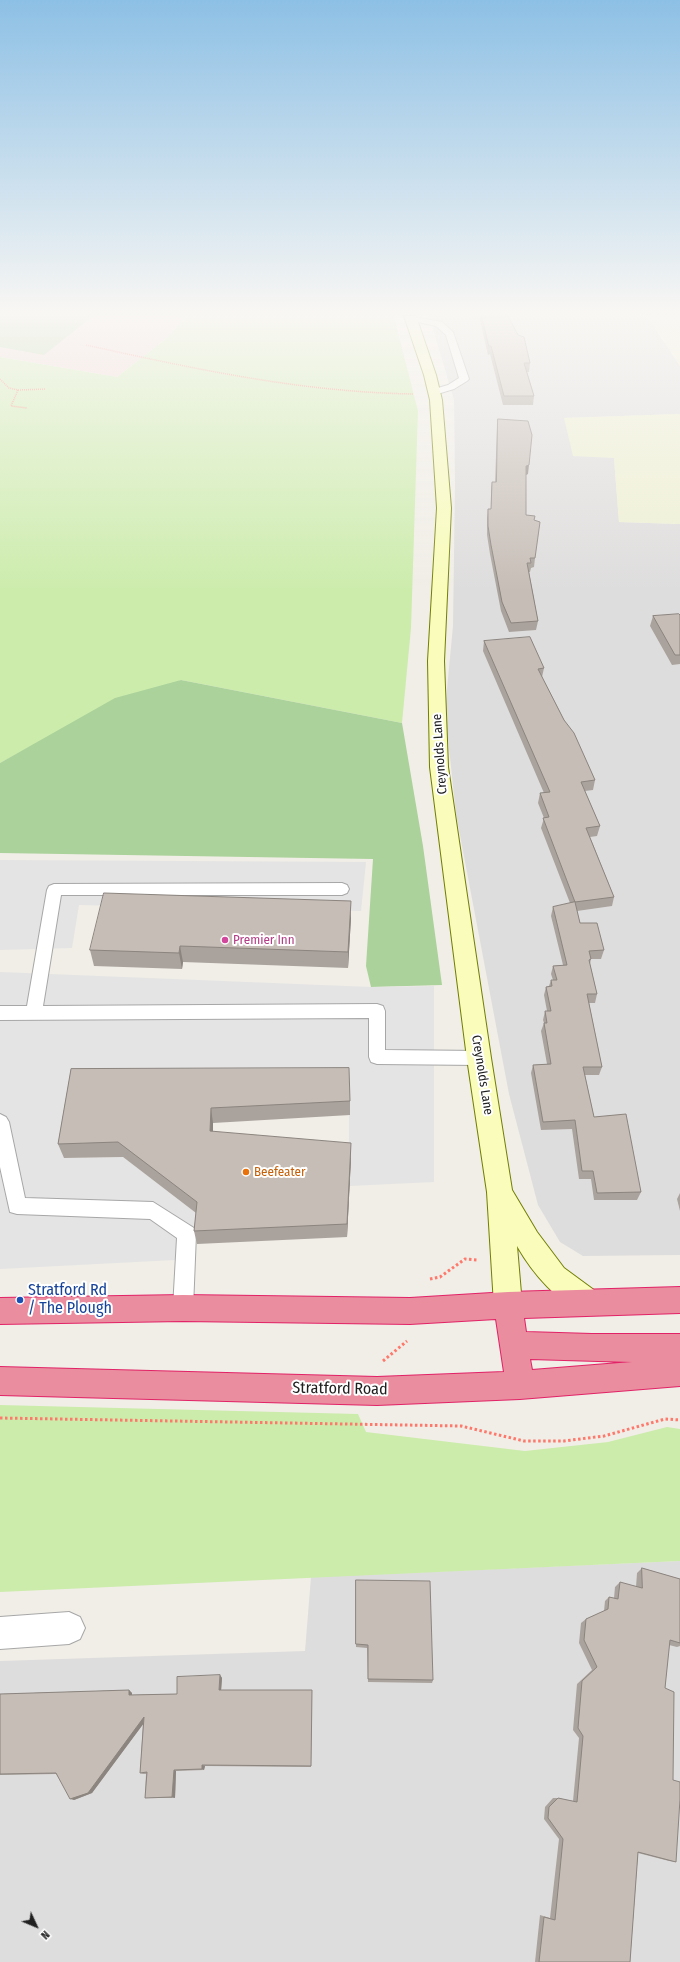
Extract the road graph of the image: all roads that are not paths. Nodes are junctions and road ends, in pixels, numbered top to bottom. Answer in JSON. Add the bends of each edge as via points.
{"nodes":[{"id":1,"x":435,"y":408,"type":"edge"},
{"id":2,"x":342,"y":889,"type":"dead end"},
{"id":3,"x":0,"y":1013,"type":"edge"},
{"id":4,"x":34,"y":1013,"type":"junction"},
{"id":5,"x":479,"y":1058,"type":"junction"},
{"id":6,"x":0,"y":1122,"type":"edge"},
{"id":7,"x":500,"y":1192,"type":"junction"},
{"id":8,"x":680,"y":1300,"type":"edge"},
{"id":9,"x":588,"y":1302,"type":"junction"},
{"id":10,"x":508,"y":1305,"type":"junction"},
{"id":11,"x":183,"y":1308,"type":"junction"},
{"id":12,"x":0,"y":1311,"type":"edge"},
{"id":13,"x":515,"y":1345,"type":"junction"},
{"id":14,"x":680,"y":1348,"type":"edge"},
{"id":15,"x":680,"y":1372,"type":"edge"},
{"id":16,"x":0,"y":1381,"type":"edge"},
{"id":17,"x":520,"y":1385,"type":"junction"},
{"id":18,"x":69,"y":1628,"type":"dead end"},
{"id":19,"x":0,"y":1633,"type":"edge"}],
"edges":[{"from":1,"to":5,"type":"street","name":"Creynolds Lane","via":[[444,508],[436,661],[439,767]]},
{"from":2,"to":4,"type":"lane","via":[[54,890]]},
{"from":3,"to":4,"type":"lane"},
{"from":4,"to":5,"type":"lane","via":[[377,1011],[377,1056]]},
{"from":5,"to":7,"type":"street","name":"Creynolds Lane"},
{"from":6,"to":11,"type":"lane","via":[[17,1206],[154,1210],[187,1234]]},
{"from":7,"to":9,"type":"street","name":"Creynolds Lane","via":[[528,1241],[556,1277]]},
{"from":7,"to":10,"type":"street","name":"Creynolds Lane"},
{"from":8,"to":9,"type":"highway"},
{"from":9,"to":10,"type":"highway"},
{"from":10,"to":11,"type":"highway","via":[[410,1311]]},
{"from":10,"to":13,"type":"highway"},
{"from":11,"to":12,"type":"highway"},
{"from":13,"to":14,"type":"highway"},
{"from":13,"to":17,"type":"highway"},
{"from":15,"to":17,"type":"highway","name":"Stratford Road"},
{"from":16,"to":17,"type":"highway","name":"Stratford Road","via":[[377,1391]]},
{"from":18,"to":19,"type":"street"}]}
